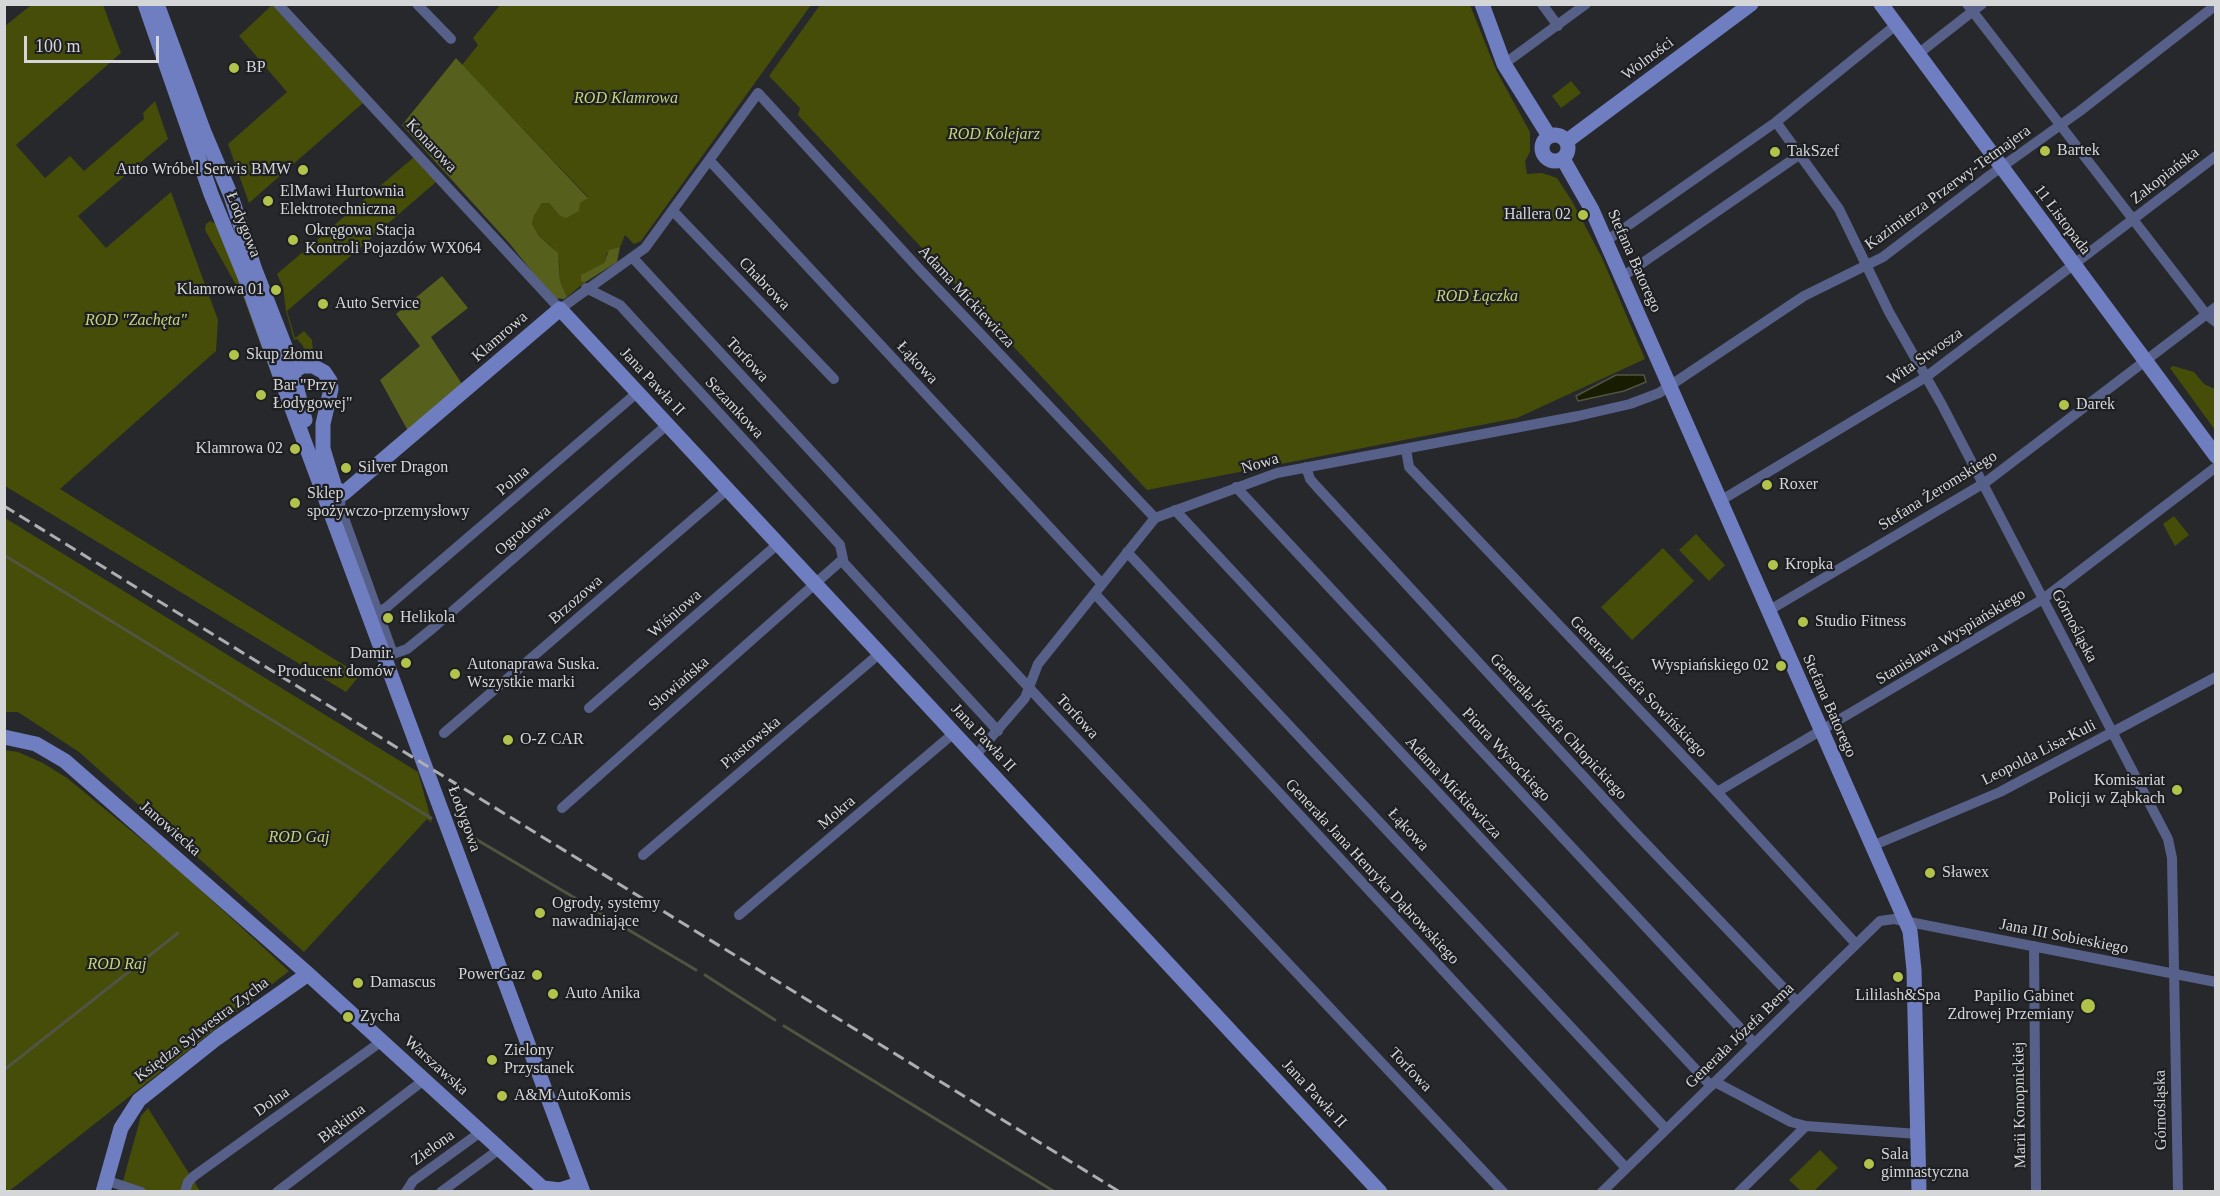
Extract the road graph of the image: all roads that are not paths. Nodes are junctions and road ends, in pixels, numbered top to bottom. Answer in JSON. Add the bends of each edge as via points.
{"nodes":[{"id":1,"x":144,"y":4,"type":"edge"},
{"id":2,"x":157,"y":4,"type":"edge"},
{"id":3,"x":278,"y":4,"type":"edge"},
{"id":4,"x":417,"y":4,"type":"edge"},
{"id":5,"x":1482,"y":4,"type":"edge"},
{"id":6,"x":1542,"y":4,"type":"edge"},
{"id":7,"x":1586,"y":4,"type":"edge"},
{"id":8,"x":1881,"y":4,"type":"edge"},
{"id":9,"x":1982,"y":4,"type":"edge"},
{"id":10,"x":1751,"y":5,"type":"edge"},
{"id":11,"x":2216,"y":5,"type":"edge"},
{"id":12,"x":1970,"y":8,"type":"edge"},
{"id":13,"x":1896,"y":25,"type":"junction"},
{"id":14,"x":1558,"y":26,"type":"junction"},
{"id":15,"x":451,"y":39,"type":"dead end"},
{"id":16,"x":1918,"y":54,"type":"junction"},
{"id":17,"x":1504,"y":64,"type":"junction"},
{"id":18,"x":758,"y":93,"type":"joint"},
{"id":19,"x":1776,"y":122,"type":"junction"},
{"id":20,"x":2060,"y":125,"type":"junction"},
{"id":21,"x":1549,"y":136,"type":"junction"},
{"id":22,"x":1567,"y":141,"type":"junction"},
{"id":23,"x":1799,"y":154,"type":"junction"},
{"id":24,"x":2216,"y":156,"type":"edge"},
{"id":25,"x":1563,"y":159,"type":"junction"},
{"id":26,"x":710,"y":161,"type":"junction"},
{"id":27,"x":2001,"y":167,"type":"junction"},
{"id":28,"x":673,"y":211,"type":"junction"},
{"id":29,"x":2133,"y":220,"type":"junction"},
{"id":30,"x":1606,"y":241,"type":"junction"},
{"id":31,"x":633,"y":258,"type":"junction"},
{"id":32,"x":1867,"y":264,"type":"junction"},
{"id":33,"x":2073,"y":264,"type":"junction"},
{"id":34,"x":1622,"y":277,"type":"junction"},
{"id":35,"x":586,"y":288,"type":"junction"},
{"id":36,"x":560,"y":309,"type":"junction"},
{"id":37,"x":2211,"y":311,"type":"edge"},
{"id":38,"x":2216,"y":322,"type":"edge"},
{"id":39,"x":2145,"y":361,"type":"junction"},
{"id":40,"x":287,"y":373,"type":"junction"},
{"id":41,"x":1926,"y":378,"type":"junction"},
{"id":42,"x":834,"y":379,"type":"dead end"},
{"id":43,"x":1670,"y":386,"type":"junction"},
{"id":44,"x":638,"y":393,"type":"junction"},
{"id":45,"x":668,"y":424,"type":"junction"},
{"id":46,"x":1406,"y":450,"type":"junction"},
{"id":47,"x":2216,"y":456,"type":"edge"},
{"id":48,"x":1306,"y":467,"type":"junction"},
{"id":49,"x":2216,"y":467,"type":"edge"},
{"id":50,"x":1982,"y":484,"type":"junction"},
{"id":51,"x":1236,"y":487,"type":"junction"},
{"id":52,"x":728,"y":489,"type":"junction"},
{"id":53,"x":341,"y":493,"type":"junction"},
{"id":54,"x":1720,"y":501,"type":"junction"},
{"id":55,"x":1175,"y":510,"type":"junction"},
{"id":56,"x":1155,"y":518,"type":"junction"},
{"id":57,"x":779,"y":543,"type":"junction"},
{"id":58,"x":1127,"y":552,"type":"junction"},
{"id":59,"x":842,"y":561,"type":"junction"},
{"id":60,"x":816,"y":584,"type":"junction"},
{"id":61,"x":1102,"y":584,"type":"junction"},
{"id":62,"x":1096,"y":595,"type":"junction"},
{"id":63,"x":2043,"y":599,"type":"junction"},
{"id":64,"x":1767,"y":611,"type":"junction"},
{"id":65,"x":378,"y":612,"type":"junction"},
{"id":66,"x":879,"y":654,"type":"junction"},
{"id":67,"x":2216,"y":676,"type":"edge"},
{"id":68,"x":1029,"y":687,"type":"junction"},
{"id":69,"x":589,"y":708,"type":"dead end"},
{"id":70,"x":998,"y":730,"type":"junction"},
{"id":71,"x":1821,"y":731,"type":"junction"},
{"id":72,"x":2112,"y":732,"type":"junction"},
{"id":73,"x":444,"y":733,"type":"dead end"},
{"id":74,"x":954,"y":733,"type":"junction"},
{"id":75,"x":4,"y":737,"type":"edge"},
{"id":76,"x":975,"y":756,"type":"junction"},
{"id":77,"x":1717,"y":792,"type":"junction"},
{"id":78,"x":562,"y":808,"type":"dead end"},
{"id":79,"x":1872,"y":846,"type":"junction"},
{"id":80,"x":643,"y":855,"type":"dead end"},
{"id":81,"x":740,"y":915,"type":"dead end"},
{"id":82,"x":1906,"y":922,"type":"junction"},
{"id":83,"x":1856,"y":944,"type":"junction"},
{"id":84,"x":2034,"y":946,"type":"junction"},
{"id":85,"x":305,"y":971,"type":"junction"},
{"id":86,"x":2174,"y":972,"type":"junction"},
{"id":87,"x":2216,"y":982,"type":"edge"},
{"id":88,"x":1797,"y":1002,"type":"junction"},
{"id":89,"x":382,"y":1041,"type":"junction"},
{"id":90,"x":1754,"y":1043,"type":"junction"},
{"id":91,"x":424,"y":1080,"type":"junction"},
{"id":92,"x":1713,"y":1084,"type":"junction"},
{"id":93,"x":1806,"y":1126,"type":"junction"},
{"id":94,"x":1666,"y":1128,"type":"junction"},
{"id":95,"x":482,"y":1131,"type":"junction"},
{"id":96,"x":1918,"y":1134,"type":"junction"},
{"id":97,"x":501,"y":1148,"type":"junction"},
{"id":98,"x":1626,"y":1168,"type":"junction"},
{"id":99,"x":104,"y":1186,"type":"edge"},
{"id":100,"x":581,"y":1187,"type":"edge"},
{"id":101,"x":543,"y":1190,"type":"edge"},
{"id":102,"x":141,"y":1191,"type":"edge"},
{"id":103,"x":185,"y":1191,"type":"edge"},
{"id":104,"x":277,"y":1191,"type":"edge"},
{"id":105,"x":406,"y":1191,"type":"edge"},
{"id":106,"x":441,"y":1191,"type":"edge"},
{"id":107,"x":1380,"y":1191,"type":"edge"},
{"id":108,"x":1503,"y":1191,"type":"edge"},
{"id":109,"x":1602,"y":1191,"type":"edge"},
{"id":110,"x":1739,"y":1191,"type":"edge"},
{"id":111,"x":1918,"y":1191,"type":"edge"},
{"id":112,"x":2036,"y":1191,"type":"edge"},
{"id":113,"x":2178,"y":1191,"type":"edge"}],
"edges":[{"from":1,"to":40,"type":"street","name":"Łodygowa","via":[[208,185]]},
{"from":2,"to":40,"type":"street","name":"Łodygowa","via":[[231,196]]},
{"from":3,"to":36,"type":"street","name":"Konarowa"},
{"from":4,"to":15,"type":"street"},
{"from":5,"to":17,"type":"street"},
{"from":6,"to":14,"type":"street"},
{"from":7,"to":14,"type":"street"},
{"from":8,"to":13,"type":"street","name":"11 Listopada"},
{"from":9,"to":12,"type":"street"},
{"from":10,"to":22,"type":"street","name":"Wolności"},
{"from":11,"to":20,"type":"street","name":"Kazimierza Przerwy-Tetmajera"},
{"from":12,"to":16,"type":"street"},
{"from":12,"to":20,"type":"street"},
{"from":13,"to":16,"type":"street","name":"11 Listopada"},
{"from":13,"to":19,"type":"street"},
{"from":14,"to":17,"type":"street"},
{"from":16,"to":27,"type":"street","name":"11 Listopada"},
{"from":17,"to":21,"type":"street"},
{"from":18,"to":26,"type":"street","name":"Klamrowa"},
{"from":18,"to":56,"type":"street","name":"Adama Mickiewicza"},
{"from":19,"to":23,"type":"street","name":"Górnośląska"},
{"from":19,"to":30,"type":"street"},
{"from":20,"to":27,"type":"street","name":"Kazimierza Przerwy-Tetmajera"},
{"from":20,"to":29,"type":"street"},
{"from":21,"to":22,"type":"street","via":[[1559,135]]},
{"from":21,"to":25,"type":"street","via":[[1543,153],[1551,161]]},
{"from":22,"to":25,"type":"street","via":[[1569,151]]},
{"from":23,"to":32,"type":"street","name":"Górnośląska","via":[[1839,209]]},
{"from":23,"to":34,"type":"street"},
{"from":24,"to":29,"type":"street","name":"Zakopiańska"},
{"from":25,"to":30,"type":"street","name":"Stefana Batorego","via":[[1586,196]]},
{"from":26,"to":28,"type":"street","name":"Klamrowa"},
{"from":26,"to":61,"type":"street","name":"Łąkowa"},
{"from":27,"to":32,"type":"street","name":"Kazimierza Przerwy-Tetmajera","via":[[1889,252]]},
{"from":27,"to":33,"type":"street","name":"11 Listopada"},
{"from":28,"to":31,"type":"street","name":"Klamrowa"},
{"from":28,"to":42,"type":"street","name":"Chabrowa"},
{"from":29,"to":33,"type":"street","name":"Wita Stwosza"},
{"from":29,"to":37,"type":"street"},
{"from":30,"to":34,"type":"street","name":"Stefana Batorego"},
{"from":31,"to":35,"type":"street","name":"Klamrowa"},
{"from":31,"to":68,"type":"street","name":"Torfowa"},
{"from":32,"to":41,"type":"street","name":"Górnośląska"},
{"from":32,"to":43,"type":"street","name":"Kazimierza Przerwy-Tetmajera","via":[[1804,296]]},
{"from":33,"to":39,"type":"street","name":"11 Listopada"},
{"from":33,"to":41,"type":"street","name":"Wita Stwosza"},
{"from":34,"to":43,"type":"street","name":"Stefana Batorego"},
{"from":35,"to":36,"type":"street","name":"Klamrowa"},
{"from":35,"to":59,"type":"street","name":"Sezamkowa","via":[[620,305],[840,544]]},
{"from":36,"to":44,"type":"street","name":"Jana Pawła II"},
{"from":36,"to":53,"type":"street","name":"Klamrowa"},
{"from":37,"to":38,"type":"street"},
{"from":37,"to":39,"type":"street","name":"Stefana Żeromskiego"},
{"from":39,"to":47,"type":"street","name":"11 Listopada"},
{"from":39,"to":50,"type":"street","name":"Stefana Żeromskiego"},
{"from":40,"to":53,"type":"street","via":[[307,366],[327,375],[331,385],[323,424],[323,449],[335,488]]},
{"from":40,"to":100,"type":"street","name":"Łodygowa","via":[[312,458]]},
{"from":41,"to":50,"type":"street","name":"Górnośląska"},
{"from":41,"to":54,"type":"street","name":"Wita Stwosza"},
{"from":43,"to":46,"type":"street","name":"Nowa","via":[[1614,408]]},
{"from":43,"to":54,"type":"street","name":"Stefana Batorego"},
{"from":44,"to":45,"type":"street","name":"Jana Pawła II"},
{"from":44,"to":65,"type":"street","name":"Polna"},
{"from":45,"to":52,"type":"street","name":"Jana Pawła II"},
{"from":45,"to":65,"type":"street","name":"Ogrodowa","via":[[407,649],[393,654]]},
{"from":46,"to":48,"type":"street","name":"Nowa"},
{"from":46,"to":77,"type":"street","name":"Generała Józefa Sowińskiego","via":[[1410,468]]},
{"from":48,"to":51,"type":"street","name":"Nowa"},
{"from":48,"to":88,"type":"street","name":"Generała Józefa Chłopickiego","via":[[1310,479],[1629,826]]},
{"from":49,"to":63,"type":"street","name":"Stanisława Wyspiańskiego"},
{"from":50,"to":63,"type":"street","name":"Górnośląska"},
{"from":50,"to":64,"type":"street","name":"Stefana Żeromskiego"},
{"from":51,"to":55,"type":"street","name":"Nowa"},
{"from":51,"to":90,"type":"street","name":"Piotra Wysockiego"},
{"from":52,"to":57,"type":"street","name":"Jana Pawła II"},
{"from":52,"to":73,"type":"street","name":"Brzozowa"},
{"from":53,"to":65,"type":"street","via":[[340,507]]},
{"from":54,"to":64,"type":"street","name":"Stefana Batorego"},
{"from":55,"to":56,"type":"street","name":"Nowa"},
{"from":55,"to":92,"type":"street","name":"Adama Mickiewicza"},
{"from":56,"to":58,"type":"street","name":"Nowa"},
{"from":57,"to":60,"type":"street","name":"Jana Pawła II"},
{"from":57,"to":69,"type":"street","name":"Wiśniowa"},
{"from":58,"to":61,"type":"street","name":"Nowa"},
{"from":58,"to":94,"type":"street","name":"Łąkowa"},
{"from":59,"to":60,"type":"street"},
{"from":59,"to":70,"type":"street","name":"Sezamkowa"},
{"from":60,"to":66,"type":"street","name":"Jana Pawła II"},
{"from":60,"to":78,"type":"street","name":"Słowiańska"},
{"from":61,"to":62,"type":"street","name":"Nowa"},
{"from":62,"to":68,"type":"street","name":"Nowa","via":[[1038,664]]},
{"from":62,"to":98,"type":"street","name":"Generała Jana Henryka Dąbrowskiego"},
{"from":63,"to":71,"type":"street","name":"Stanisława Wyspiańskiego"},
{"from":63,"to":72,"type":"street","name":"Górnośląska"},
{"from":64,"to":71,"type":"street","name":"Stefana Batorego"},
{"from":66,"to":74,"type":"street","name":"Jana Pawła II"},
{"from":66,"to":80,"type":"street","name":"Piastowska"},
{"from":67,"to":72,"type":"street","name":"Leopolda Lisa-Kuli"},
{"from":68,"to":70,"type":"street","name":"Nowa","via":[[1025,698]]},
{"from":68,"to":108,"type":"street","name":"Torfowa"},
{"from":70,"to":76,"type":"street","name":"Nowa"},
{"from":71,"to":77,"type":"street","name":"Stanisława Wyspiańskiego"},
{"from":71,"to":79,"type":"street","name":"Stefana Batorego"},
{"from":72,"to":79,"type":"street","name":"Leopolda Lisa-Kuli","via":[[2000,792]]},
{"from":72,"to":86,"type":"street","name":"Górnośląska","via":[[2170,846]]},
{"from":74,"to":76,"type":"street","name":"Jana Pawła II"},
{"from":74,"to":81,"type":"street","name":"Mokra"},
{"from":75,"to":85,"type":"street","name":"Janowiecka","via":[[36,744],[65,761]]},
{"from":76,"to":107,"type":"street","name":"Jana Pawła II"},
{"from":77,"to":83,"type":"street","name":"Generała Józefa Sowińskiego"},
{"from":79,"to":82,"type":"street","name":"Stefana Batorego"},
{"from":82,"to":83,"type":"street","name":"Generała Józefa Bema","via":[[1880,921]]},
{"from":82,"to":84,"type":"street","name":"Jana III Sobieskiego"},
{"from":82,"to":96,"type":"street","name":"Stefana Batorego","via":[[1913,946]]},
{"from":83,"to":88,"type":"street","name":"Generała Józefa Bema"},
{"from":84,"to":86,"type":"street","name":"Jana III Sobieskiego"},
{"from":84,"to":112,"type":"street","name":"Marii Konopnickiej"},
{"from":85,"to":89,"type":"street","name":"Warszawska"},
{"from":85,"to":99,"type":"street","name":"Księdza Sylwestra Zycha","via":[[139,1100],[121,1128]]},
{"from":86,"to":87,"type":"street","name":"Jana III Sobieskiego"},
{"from":86,"to":113,"type":"street","name":"Górnośląska"},
{"from":88,"to":90,"type":"street","name":"Generała Józefa Bema"},
{"from":89,"to":91,"type":"street","name":"Warszawska"},
{"from":89,"to":103,"type":"street","name":"Dolna","via":[[194,1176]]},
{"from":90,"to":92,"type":"street","name":"Generała Józefa Bema"},
{"from":91,"to":95,"type":"street","name":"Warszawska"},
{"from":91,"to":104,"type":"street","name":"Błękitna"},
{"from":92,"to":93,"type":"street","name":"Adama Mickiewicza"},
{"from":92,"to":94,"type":"street","name":"Generała Józefa Bema"},
{"from":93,"to":96,"type":"street","name":"Adama Mickiewicza"},
{"from":93,"to":110,"type":"street"},
{"from":94,"to":98,"type":"street","name":"Generała Józefa Bema"},
{"from":95,"to":97,"type":"street","name":"Warszawska"},
{"from":95,"to":105,"type":"street","name":"Zielona","via":[[413,1181]]},
{"from":96,"to":111,"type":"street","name":"Stefana Batorego"},
{"from":97,"to":101,"type":"street","name":"Warszawska"},
{"from":97,"to":106,"type":"street"},
{"from":98,"to":109,"type":"street","name":"Generała Józefa Bema"},
{"from":99,"to":102,"type":"street"},
{"from":100,"to":101,"type":"street"}]}
